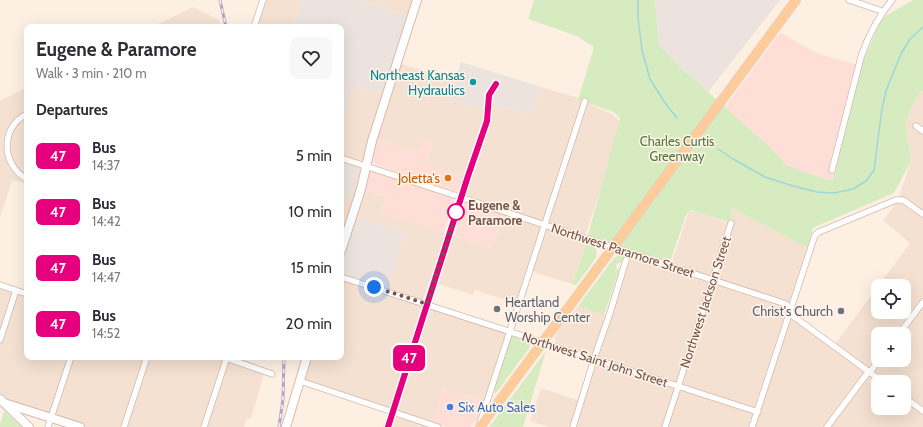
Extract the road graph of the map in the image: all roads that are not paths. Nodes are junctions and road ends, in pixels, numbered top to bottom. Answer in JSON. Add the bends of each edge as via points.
{"nodes":[{"id":1,"x":263,"y":0,"type":"edge"},
{"id":2,"x":417,"y":0,"type":"edge"},
{"id":3,"x":796,"y":0,"type":"edge"},
{"id":4,"x":849,"y":0,"type":"edge"},
{"id":5,"x":892,"y":0,"type":"edge"},
{"id":6,"x":882,"y":11,"type":"junction"},
{"id":7,"x":255,"y":24,"type":"edge"},
{"id":8,"x":496,"y":84,"type":"dead end"},
{"id":9,"x":585,"y":101,"type":"dead end"},
{"id":10,"x":24,"y":116,"type":"edge"},
{"id":11,"x":916,"y":126,"type":"dead end"},
{"id":12,"x":923,"y":131,"type":"edge"},
{"id":13,"x":6,"y":147,"type":"junction"},
{"id":14,"x":0,"y":150,"type":"edge"},
{"id":15,"x":344,"y":159,"type":"edge"},
{"id":16,"x":367,"y":166,"type":"junction"},
{"id":17,"x":832,"y":170,"type":"dead end"},
{"id":18,"x":24,"y":177,"type":"edge"},
{"id":19,"x":461,"y":198,"type":"junction"},
{"id":20,"x":923,"y":214,"type":"edge"},
{"id":21,"x":731,"y":223,"type":"dead end"},
{"id":22,"x":544,"y":225,"type":"junction"},
{"id":23,"x":344,"y":241,"type":"edge"},
{"id":24,"x":613,"y":247,"type":"junction"},
{"id":25,"x":626,"y":260,"type":"dead end"},
{"id":26,"x":344,"y":278,"type":"edge"},
{"id":27,"x":713,"y":280,"type":"junction"},
{"id":28,"x":0,"y":285,"type":"edge"},
{"id":29,"x":16,"y":290,"type":"junction"},
{"id":30,"x":24,"y":293,"type":"edge"},
{"id":31,"x":923,"y":302,"type":"edge"},
{"id":32,"x":427,"y":304,"type":"junction"},
{"id":33,"x":790,"y":310,"type":"junction"},
{"id":34,"x":904,"y":327,"type":"edge"},
{"id":35,"x":510,"y":331,"type":"junction"},
{"id":36,"x":0,"y":340,"type":"edge"},
{"id":37,"x":542,"y":342,"type":"junction"},
{"id":38,"x":594,"y":359,"type":"junction"},
{"id":39,"x":70,"y":360,"type":"edge"},
{"id":40,"x":146,"y":360,"type":"edge"},
{"id":41,"x":225,"y":360,"type":"edge"},
{"id":42,"x":234,"y":360,"type":"edge"},
{"id":43,"x":306,"y":360,"type":"edge"},
{"id":44,"x":873,"y":367,"type":"edge"},
{"id":45,"x":869,"y":372,"type":"junction"},
{"id":46,"x":272,"y":374,"type":"dead end"},
{"id":47,"x":873,"y":375,"type":"edge"},
{"id":48,"x":300,"y":381,"type":"junction"},
{"id":49,"x":678,"y":386,"type":"junction"},
{"id":50,"x":2,"y":401,"type":"edge"},
{"id":51,"x":911,"y":402,"type":"edge"},
{"id":52,"x":923,"y":411,"type":"edge"},
{"id":53,"x":392,"y":412,"type":"junction"},
{"id":54,"x":758,"y":412,"type":"junction"},
{"id":55,"x":51,"y":417,"type":"junction"},
{"id":56,"x":754,"y":426,"type":"edge"},
{"id":57,"x":29,"y":427,"type":"edge"},
{"id":58,"x":48,"y":427,"type":"edge"},
{"id":59,"x":80,"y":427,"type":"edge"},
{"id":60,"x":124,"y":427,"type":"edge"},
{"id":61,"x":204,"y":427,"type":"edge"},
{"id":62,"x":286,"y":427,"type":"edge"},
{"id":63,"x":388,"y":427,"type":"edge"},
{"id":64,"x":438,"y":427,"type":"edge"},
{"id":65,"x":479,"y":427,"type":"edge"},
{"id":66,"x":573,"y":427,"type":"edge"},
{"id":67,"x":665,"y":427,"type":"edge"},
{"id":68,"x":827,"y":427,"type":"edge"}],
"edges":[{"from":1,"to":7,"type":"street"},
{"from":2,"to":16,"type":"main road"},
{"from":3,"to":24,"type":"main road"},
{"from":4,"to":6,"type":"street"},
{"from":5,"to":6,"type":"street"},
{"from":6,"to":17,"type":"street","via":[[861,57]]},
{"from":8,"to":19,"type":"street","via":[[489,95],[487,121]]},
{"from":9,"to":22,"type":"street"},
{"from":10,"to":13,"type":"street","via":[[11,129]]},
{"from":11,"to":12,"type":"street"},
{"from":13,"to":14,"type":"street"},
{"from":13,"to":18,"type":"street","via":[[12,166]]},
{"from":15,"to":16,"type":"street","name":"Northwest Paramore Street"},
{"from":16,"to":19,"type":"street","name":"Northwest Paramore Street"},
{"from":16,"to":23,"type":"main road"},
{"from":19,"to":22,"type":"street","name":"Northwest Paramore Street"},
{"from":19,"to":32,"type":"street"},
{"from":20,"to":33,"type":"street","via":[[903,200],[896,200],[816,234]]},
{"from":21,"to":27,"type":"street","name":"Northwest Jackson Street"},
{"from":22,"to":24,"type":"street","name":"Northwest Paramore Street"},
{"from":22,"to":35,"type":"street"},
{"from":24,"to":27,"type":"street","name":"Northwest Paramore Street"},
{"from":24,"to":37,"type":"main road"},
{"from":25,"to":38,"type":"street"},
{"from":26,"to":32,"type":"street","name":"Northwest Saint John Street"},
{"from":27,"to":33,"type":"street","name":"Northwest Paramore Street","via":[[786,304]]},
{"from":27,"to":49,"type":"street","name":"Northwest Jackson Street"},
{"from":28,"to":29,"type":"street"},
{"from":29,"to":30,"type":"street"},
{"from":29,"to":36,"type":"street"},
{"from":31,"to":34,"type":"street"},
{"from":32,"to":35,"type":"street","name":"Northwest Saint John Street"},
{"from":32,"to":53,"type":"street"},
{"from":33,"to":45,"type":"street","name":"Northwest Paramore Street","via":[[793,316]]},
{"from":33,"to":54,"type":"street"},
{"from":35,"to":37,"type":"street","name":"Northwest Saint John Street"},
{"from":35,"to":65,"type":"street"},
{"from":37,"to":38,"type":"street","name":"Northwest Saint John Street"},
{"from":37,"to":65,"type":"main road"},
{"from":38,"to":49,"type":"street","name":"Northwest Saint John Street"},
{"from":38,"to":66,"type":"street"},
{"from":39,"to":55,"type":"street"},
{"from":40,"to":60,"type":"street"},
{"from":41,"to":61,"type":"street"},
{"from":42,"to":46,"type":"street"},
{"from":43,"to":48,"type":"main road"},
{"from":44,"to":45,"type":"street"},
{"from":45,"to":47,"type":"street","name":"Northwest Paramore Street"},
{"from":45,"to":68,"type":"street"},
{"from":48,"to":53,"type":"street"},
{"from":48,"to":62,"type":"main road"},
{"from":49,"to":54,"type":"street","name":"Northwest Saint John Street"},
{"from":49,"to":67,"type":"street","name":"Northwest Jackson Street"},
{"from":50,"to":55,"type":"main road"},
{"from":50,"to":57,"type":"main road"},
{"from":51,"to":52,"type":"street"},
{"from":53,"to":63,"type":"street"},
{"from":53,"to":64,"type":"street"},
{"from":54,"to":56,"type":"street"},
{"from":55,"to":58,"type":"street"},
{"from":55,"to":59,"type":"main road"}]}
